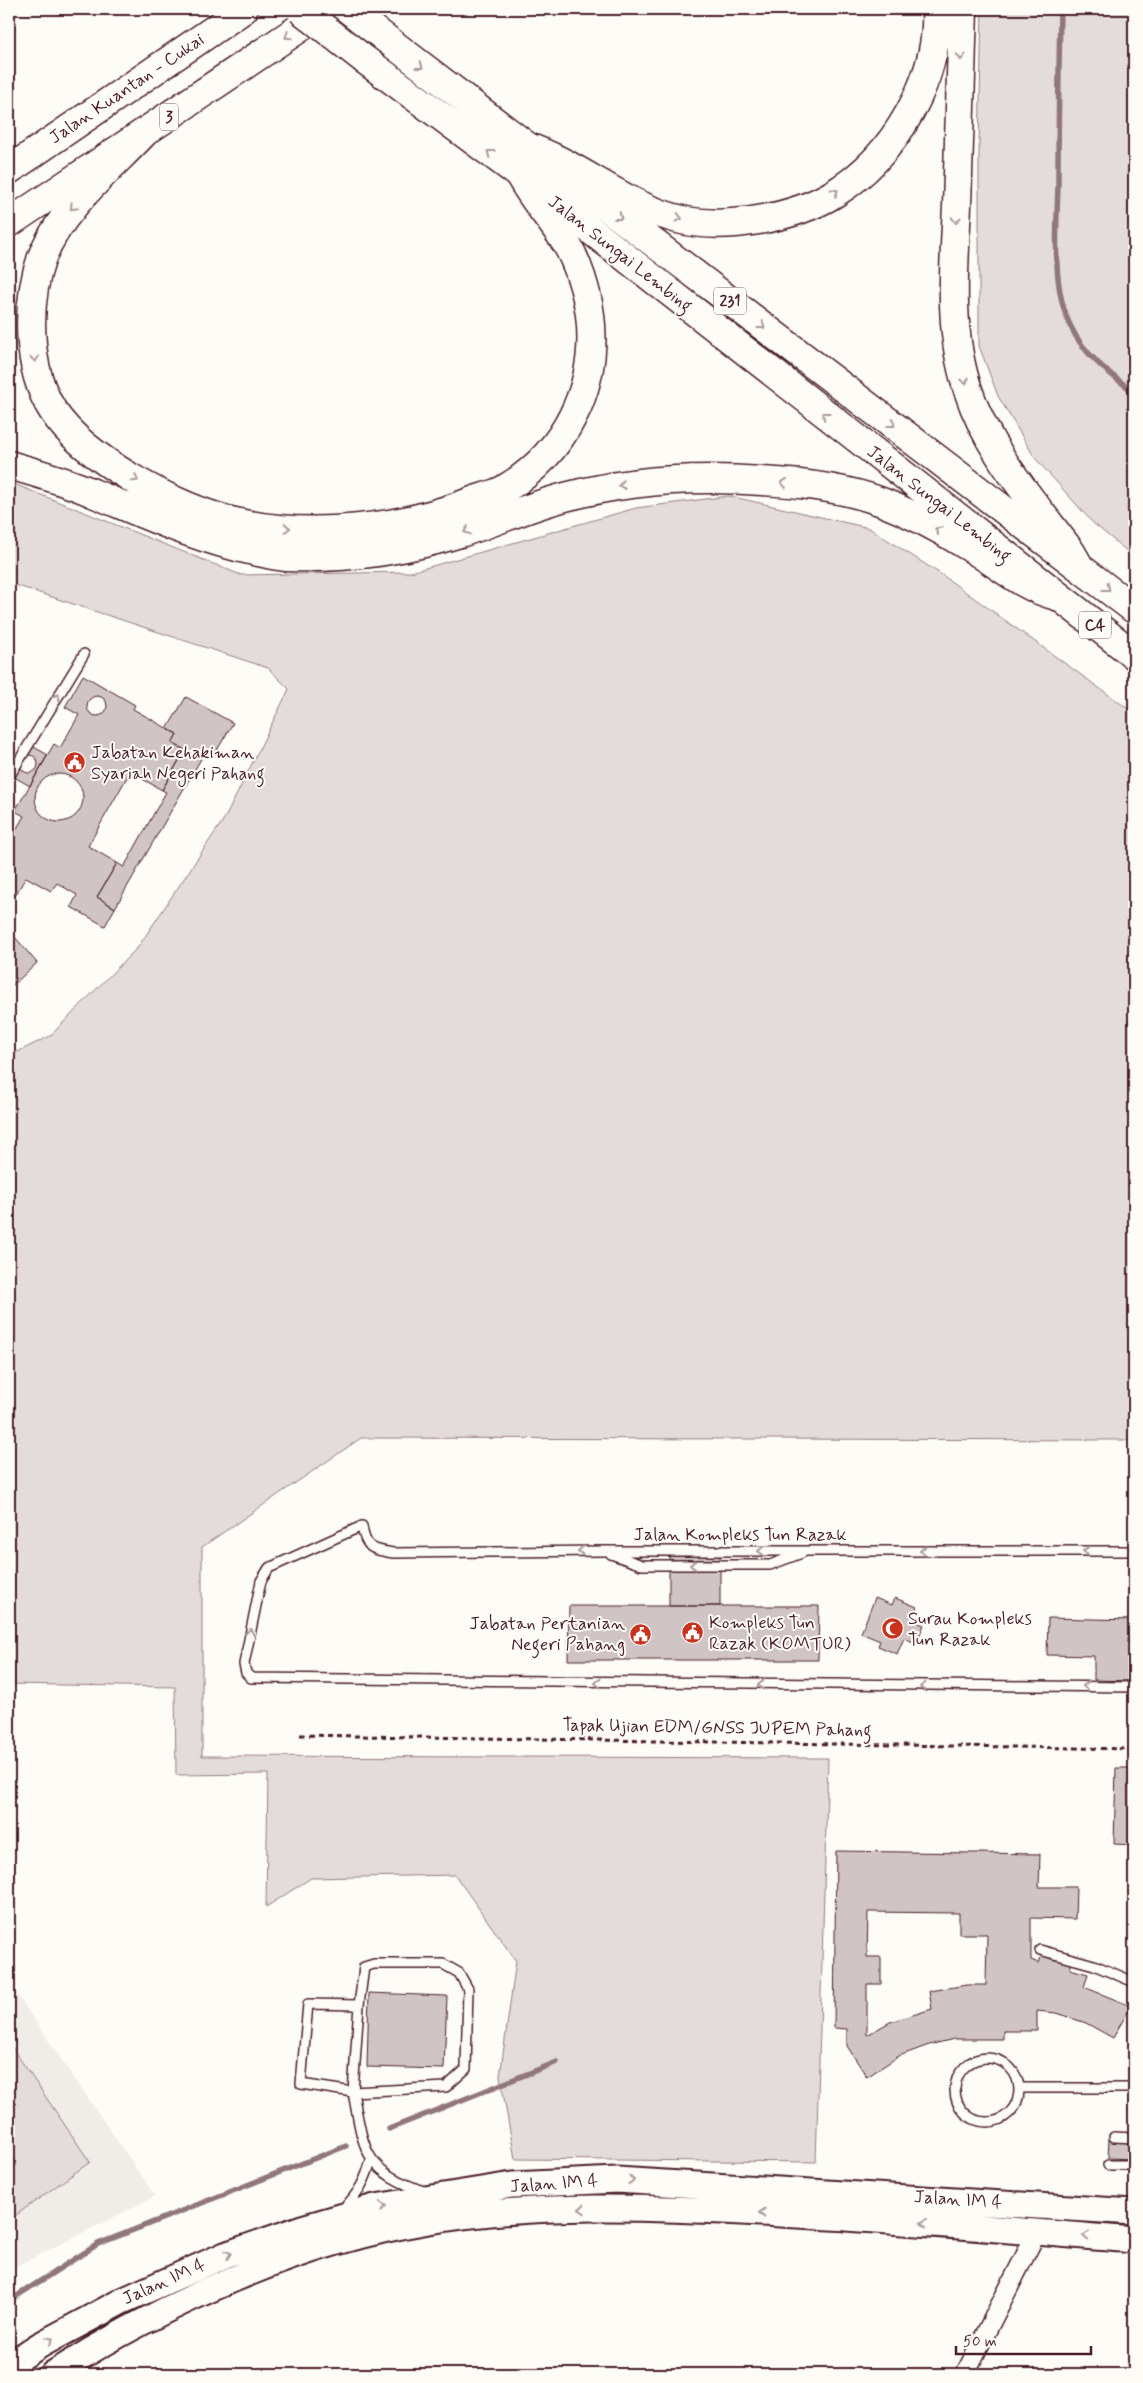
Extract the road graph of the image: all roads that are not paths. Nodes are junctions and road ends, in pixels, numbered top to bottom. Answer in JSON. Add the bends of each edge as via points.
{"nodes":[{"id":1,"x":244,"y":9,"type":"edge"},
{"id":2,"x":300,"y":9,"type":"edge"},
{"id":3,"x":328,"y":9,"type":"edge"},
{"id":4,"x":347,"y":9,"type":"edge"},
{"id":5,"x":936,"y":9,"type":"edge"},
{"id":6,"x":963,"y":9,"type":"edge"},
{"id":7,"x":143,"y":134,"type":"junction"},
{"id":8,"x":525,"y":146,"type":"junction"},
{"id":9,"x":35,"y":152,"type":"junction"},
{"id":10,"x":9,"y":159,"type":"edge"},
{"id":11,"x":9,"y":170,"type":"edge"},
{"id":12,"x":519,"y":174,"type":"junction"},
{"id":13,"x":9,"y":223,"type":"edge"},
{"id":14,"x":9,"y":465,"type":"edge"},
{"id":15,"x":1079,"y":566,"type":"junction"},
{"id":16,"x":1057,"y":596,"type":"junction"},
{"id":17,"x":1134,"y":609,"type":"edge"},
{"id":18,"x":84,"y":654,"type":"dead end"},
{"id":19,"x":1134,"y":655,"type":"edge"},
{"id":20,"x":9,"y":777,"type":"edge"},
{"id":21,"x":603,"y":1551,"type":"junction"},
{"id":22,"x":809,"y":1551,"type":"junction"},
{"id":23,"x":1134,"y":1551,"type":"edge"},
{"id":24,"x":1134,"y":1687,"type":"edge"},
{"id":25,"x":1040,"y":1950,"type":"dead end"},
{"id":26,"x":1134,"y":1982,"type":"edge"},
{"id":27,"x":359,"y":2005,"type":"junction"},
{"id":28,"x":1020,"y":2088,"type":"junction"},
{"id":29,"x":1134,"y":2088,"type":"edge"},
{"id":30,"x":353,"y":2092,"type":"junction"},
{"id":31,"x":1114,"y":2137,"type":"dead end"},
{"id":32,"x":1134,"y":2138,"type":"edge"},
{"id":33,"x":371,"y":2160,"type":"junction"},
{"id":34,"x":1108,"y":2165,"type":"dead end"},
{"id":35,"x":1134,"y":2165,"type":"edge"},
{"id":36,"x":442,"y":2196,"type":"junction"},
{"id":37,"x":846,"y":2205,"type":"junction"},
{"id":38,"x":1134,"y":2212,"type":"edge"},
{"id":39,"x":333,"y":2220,"type":"junction"},
{"id":40,"x":1037,"y":2232,"type":"junction"},
{"id":41,"x":1134,"y":2240,"type":"edge"},
{"id":42,"x":9,"y":2365,"type":"edge"},
{"id":43,"x":53,"y":2374,"type":"edge"},
{"id":44,"x":966,"y":2374,"type":"edge"}],
"edges":[{"from":1,"to":9,"type":"main road","name":"Jalan Kuantan - Cukai"},
{"from":12,"to":2,"type":"main road","name":"Jalan Sungai Lembing","number":"231","one_way":true,"bridge":true},
{"from":3,"to":7,"type":"main road","number":"3","one_way":true},
{"from":4,"to":8,"type":"main road","name":"Jalan Sungai Lembing","number":"231","one_way":true},
{"from":8,"to":5,"type":"main road","one_way":true,"via":[[551,156],[630,201],[682,220],[732,223],[790,213],[835,193],[870,164],[902,126],[928,72]]},
{"from":6,"to":15,"type":"main road","one_way":true,"via":[[955,336],[967,390],[984,429],[1002,461]]},
{"from":7,"to":12,"type":"main road","one_way":true,"via":[[65,216],[43,254],[32,292],[31,329],[36,370],[52,410],[68,429],[123,472],[184,506],[232,522],[266,527],[376,528],[444,512],[502,490],[537,464],[563,435],[581,402],[590,356],[590,313],[580,275],[567,244],[535,202]]},
{"from":7,"to":13,"type":"main road","number":"3"},
{"from":8,"to":15,"type":"main road","name":"Jalan Sungai Lembing","number":"231","one_way":true},
{"from":9,"to":10,"type":"main road"},
{"from":9,"to":11,"type":"main road","name":"Jalan Kuantan - Cukai"},
{"from":16,"to":12,"type":"main road","name":"Jalan Sungai Lembing","number":"231","one_way":true},
{"from":16,"to":14,"type":"main road","one_way":true,"via":[[1038,591],[966,545],[881,502],[814,486],[694,478],[633,483],[562,498],[458,534],[403,549],[338,557],[282,557],[229,546],[132,511],[91,492]]},
{"from":15,"to":17,"type":"main road","number":"C4","one_way":true},
{"from":16,"to":19,"type":"main road","number":"C4"},
{"from":20,"to":18,"type":"lane","one_way":true},
{"from":22,"to":21,"type":"lane","name":"Jalan Kompleks Tun Razak","one_way":true},
{"from":22,"to":21,"type":"lane","one_way":true,"via":[[770,1565],[642,1565]]},
{"from":21,"to":24,"type":"lane","name":"Jalan Kompleks Tun Razak","via":[[393,1553],[374,1550],[364,1540],[362,1526],[269,1568],[260,1581],[244,1664],[246,1673],[251,1678]]},
{"from":23,"to":22,"type":"lane","name":"Jalan Kompleks Tun Razak","one_way":true},
{"from":25,"to":26,"type":"lane","via":[[1094,1965]]},
{"from":27,"to":30,"type":"lane"},
{"from":27,"to":30,"type":"lane","via":[[308,2004],[301,2084]]},
{"from":27,"to":30,"type":"lane","via":[[364,1967],[374,1964],[443,1964],[459,1974],[468,1989],[466,2069],[446,2087]]},
{"from":28,"to":28,"type":"lane","via":[[1012,2111],[997,2121],[988,2122],[978,2121],[963,2111],[954,2085],[969,2062],[987,2057],[1005,2062],[1012,2068]]},
{"from":28,"to":29,"type":"lane"},
{"from":30,"to":33,"type":"lane","via":[[359,2127]]},
{"from":31,"to":32,"type":"lane"},
{"from":33,"to":36,"type":"lane","via":[[379,2170],[394,2178]]},
{"from":33,"to":39,"type":"lane","via":[[367,2177],[355,2198]]},
{"from":34,"to":35,"type":"lane"},
{"from":36,"to":37,"type":"street","name":"Jalan IM 4","one_way":true,"via":[[512,2185],[617,2180]]},
{"from":39,"to":36,"type":"street","name":"Jalan IM 4","one_way":true,"via":[[375,2207]]},
{"from":37,"to":38,"type":"street","name":"Jalan IM 4"},
{"from":40,"to":37,"type":"street","name":"Jalan IM 4","one_way":true},
{"from":37,"to":43,"type":"street","name":"Jalan IM 4","one_way":true,"via":[[523,2210],[430,2221],[343,2240],[242,2276],[142,2321]]},
{"from":42,"to":39,"type":"street","name":"Jalan IM 4","one_way":true,"via":[[122,2301],[225,2255]]},
{"from":41,"to":40,"type":"street","name":"Jalan IM 4","one_way":true},
{"from":40,"to":44,"type":"street"}]}
